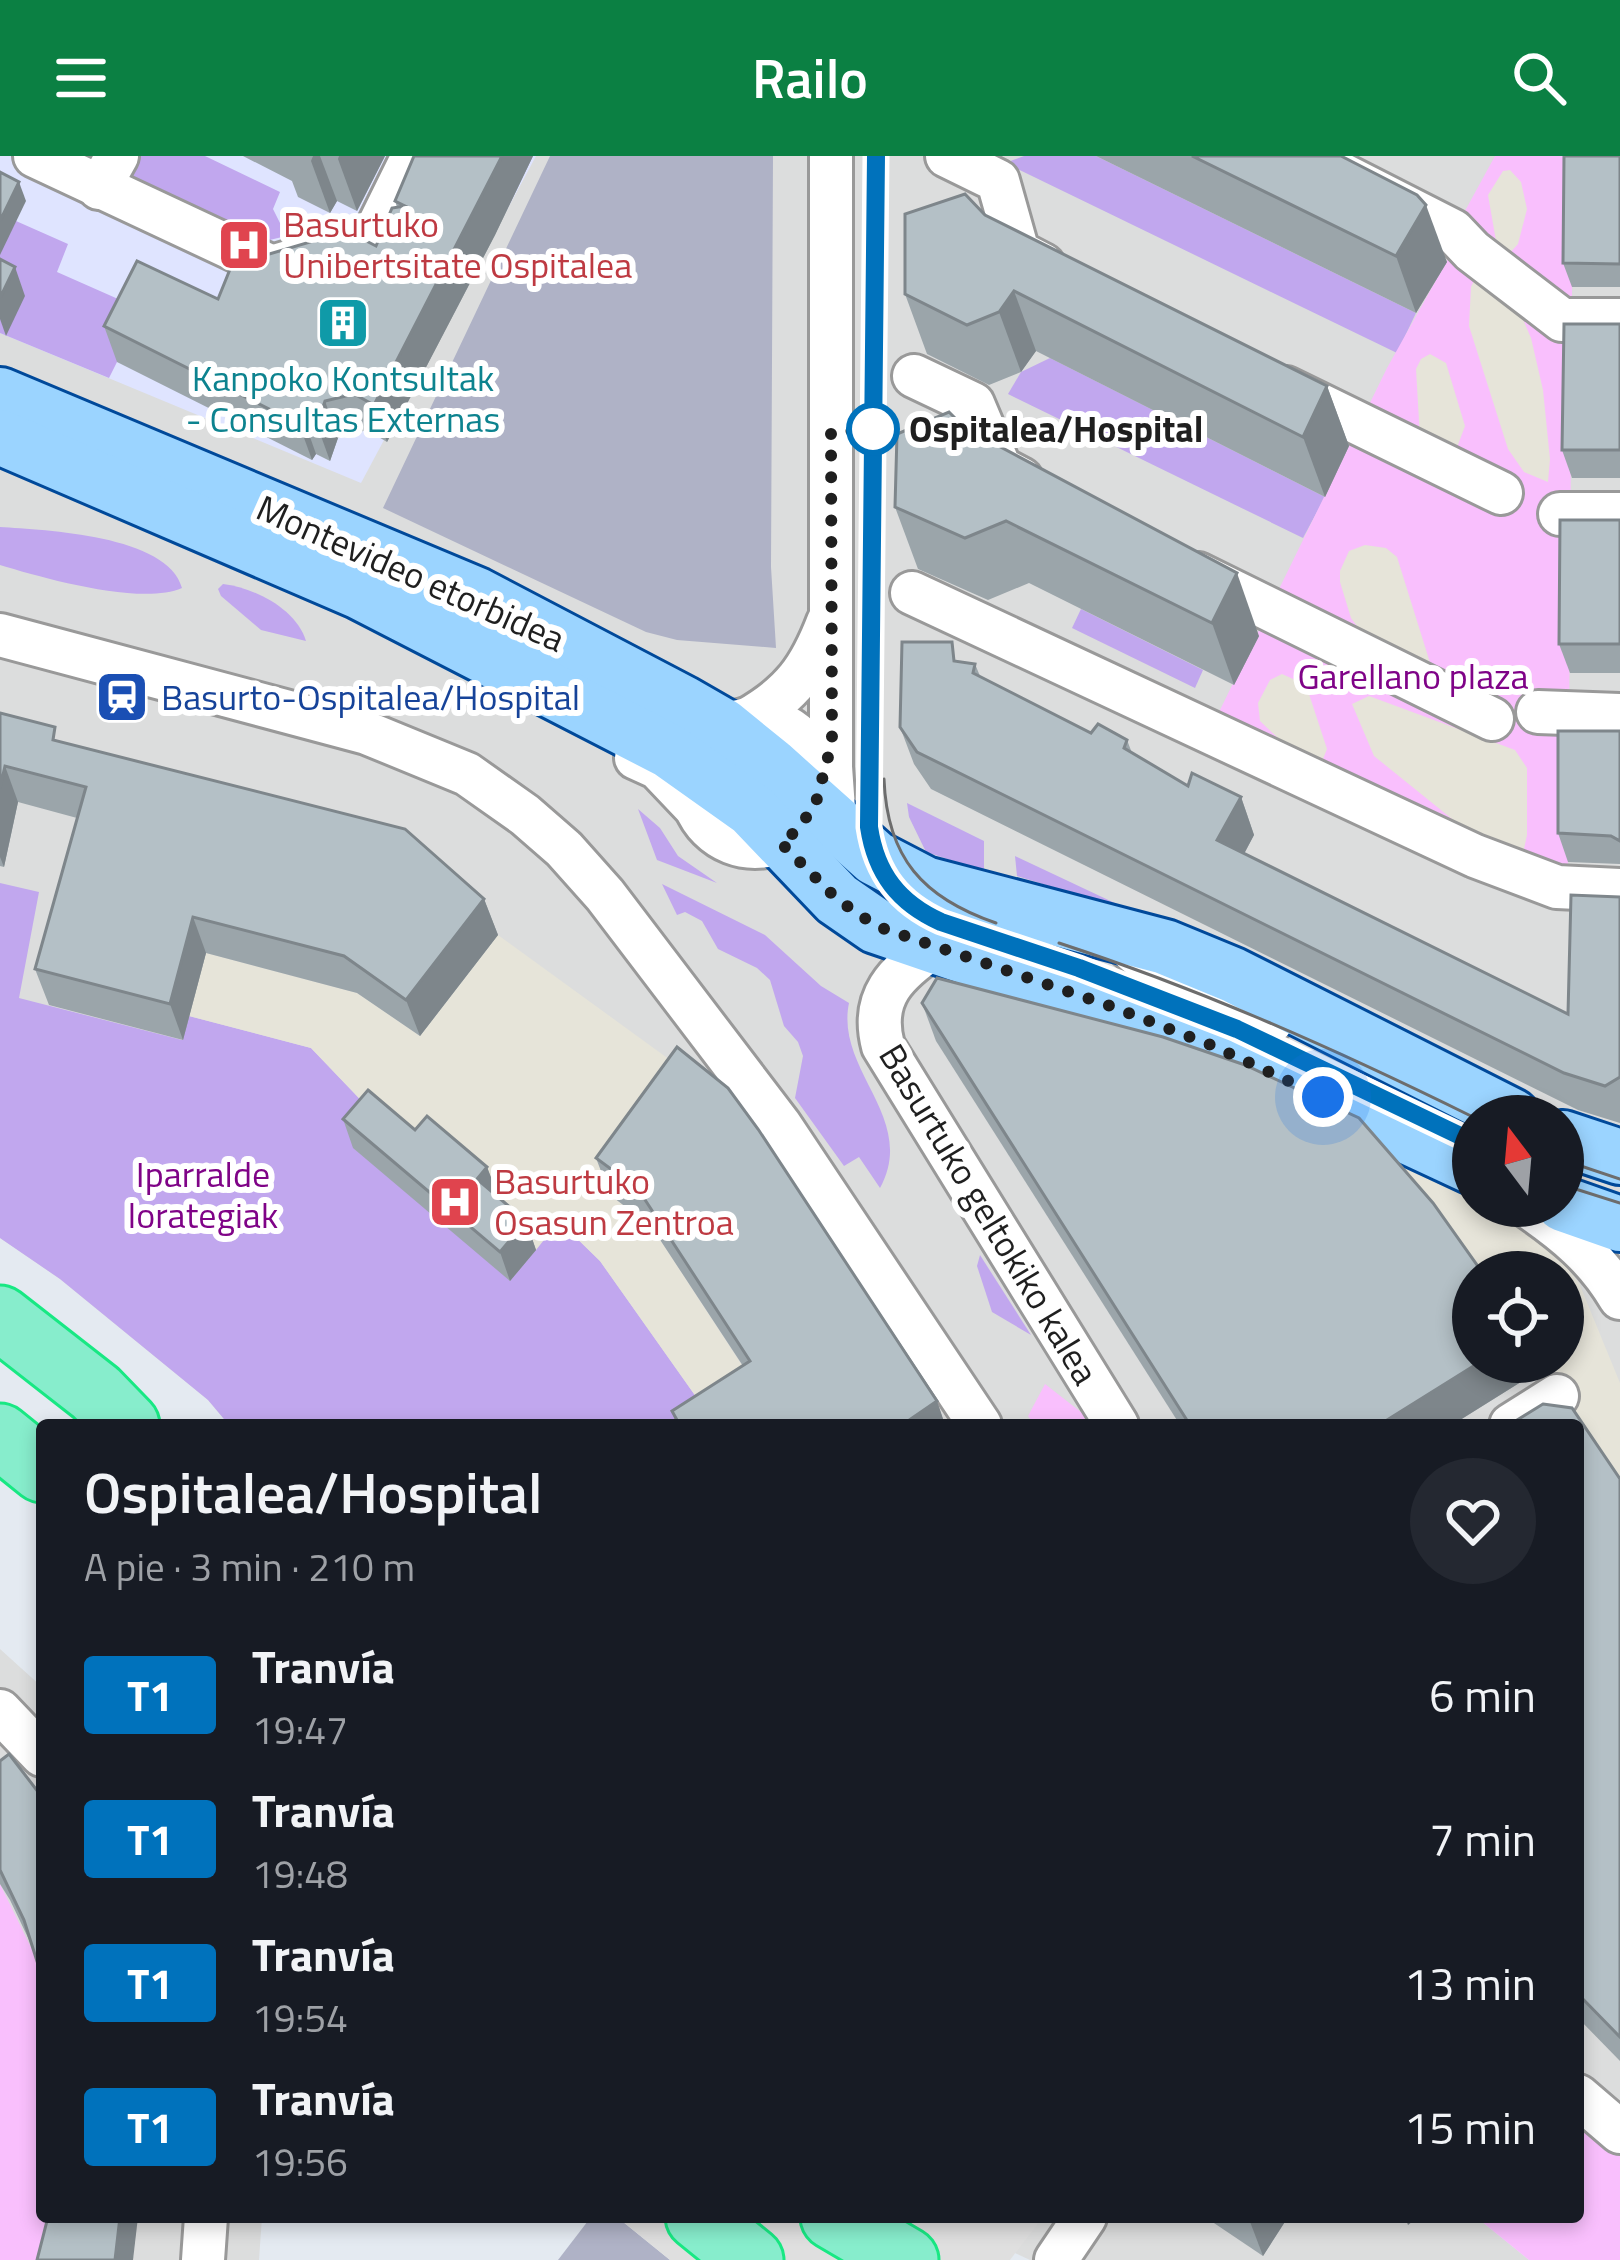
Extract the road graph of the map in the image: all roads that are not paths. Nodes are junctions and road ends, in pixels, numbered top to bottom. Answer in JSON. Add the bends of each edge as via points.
{"nodes":[{"id":1,"x":35,"y":156,"type":"edge"},
{"id":2,"x":412,"y":156,"type":"edge"},
{"id":3,"x":831,"y":156,"type":"edge"},
{"id":4,"x":947,"y":156,"type":"edge"},
{"id":5,"x":1306,"y":156,"type":"edge"},
{"id":6,"x":108,"y":172,"type":"edge"},
{"id":7,"x":1082,"y":284,"type":"edge"},
{"id":8,"x":1620,"y":320,"type":"edge"},
{"id":9,"x":1252,"y":370,"type":"edge"},
{"id":10,"x":914,"y":376,"type":"dead end"},
{"id":11,"x":0,"y":395,"type":"edge"},
{"id":12,"x":0,"y":437,"type":"edge"},
{"id":13,"x":1501,"y":493,"type":"dead end"},
{"id":14,"x":1062,"y":501,"type":"edge"},
{"id":15,"x":1560,"y":514,"type":"edge"},
{"id":16,"x":1620,"y":514,"type":"edge"},
{"id":17,"x":1165,"y":556,"type":"edge"},
{"id":18,"x":912,"y":592,"type":"dead end"},
{"id":19,"x":832,"y":610,"type":"junction"},
{"id":20,"x":0,"y":635,"type":"edge"},
{"id":21,"x":1538,"y":712,"type":"dead end"},
{"id":22,"x":1620,"y":715,"type":"edge"},
{"id":23,"x":1492,"y":719,"type":"dead end"},
{"id":24,"x":714,"y":754,"type":"junction"},
{"id":25,"x":804,"y":805,"type":"junction"},
{"id":26,"x":1620,"y":890,"type":"edge"},
{"id":27,"x":1114,"y":935,"type":"junction"},
{"id":28,"x":934,"y":947,"type":"junction"},
{"id":29,"x":1470,"y":1095,"type":"edge"},
{"id":30,"x":1452,"y":1107,"type":"edge"},
{"id":31,"x":1452,"y":1132,"type":"edge"},
{"id":32,"x":1584,"y":1145,"type":"edge"},
{"id":33,"x":1620,"y":1156,"type":"edge"},
{"id":34,"x":1452,"y":1157,"type":"edge"},
{"id":35,"x":1584,"y":1167,"type":"edge"},
{"id":36,"x":1620,"y":1179,"type":"edge"},
{"id":37,"x":1584,"y":1192,"type":"edge"},
{"id":38,"x":1620,"y":1203,"type":"edge"},
{"id":39,"x":1584,"y":1211,"type":"edge"},
{"id":40,"x":1620,"y":1224,"type":"edge"},
{"id":41,"x":1558,"y":1227,"type":"edge"},
{"id":42,"x":1620,"y":1298,"type":"edge"},
{"id":43,"x":0,"y":1318,"type":"edge"},
{"id":44,"x":1557,"y":1396,"type":"dead end"},
{"id":45,"x":121,"y":1419,"type":"edge"},
{"id":46,"x":976,"y":1419,"type":"edge"},
{"id":47,"x":1113,"y":1419,"type":"edge"},
{"id":48,"x":1521,"y":1419,"type":"edge"},
{"id":49,"x":0,"y":1436,"type":"edge"},
{"id":50,"x":36,"y":1465,"type":"edge"},
{"id":51,"x":0,"y":1711,"type":"edge"},
{"id":52,"x":36,"y":1749,"type":"edge"},
{"id":53,"x":1584,"y":2101,"type":"edge"},
{"id":54,"x":1620,"y":2132,"type":"edge"},
{"id":55,"x":206,"y":2223,"type":"edge"},
{"id":56,"x":705,"y":2223,"type":"edge"},
{"id":57,"x":843,"y":2223,"type":"edge"},
{"id":58,"x":1081,"y":2223,"type":"edge"},
{"id":59,"x":203,"y":2260,"type":"edge"},
{"id":60,"x":751,"y":2260,"type":"edge"},
{"id":61,"x":906,"y":2260,"type":"edge"},
{"id":62,"x":1056,"y":2260,"type":"edge"}],
"edges":[{"from":1,"to":6,"type":"street"},
{"from":2,"to":6,"type":"street","via":[[374,237],[272,267]]},
{"from":3,"to":19,"type":"street"},
{"from":4,"to":7,"type":"street","via":[[998,181],[1018,252]]},
{"from":5,"to":8,"type":"street","via":[[1454,231],[1562,320]]},
{"from":9,"to":13,"type":"street"},
{"from":10,"to":14,"type":"street","via":[[973,404],[1000,468]]},
{"from":11,"to":24,"type":"main road","name":"Montevideo etorbidea","via":[[477,595]]},
{"from":12,"to":24,"type":"main road","name":"Montevideo etorbidea"},
{"from":15,"to":16,"type":"street"},
{"from":17,"to":23,"type":"street"},
{"from":18,"to":26,"type":"street","via":[[1475,856],[1557,886]]},
{"from":19,"to":24,"type":"street","via":[[812,663]]},
{"from":19,"to":25,"type":"street"},
{"from":20,"to":46,"type":"street","via":[[367,733],[467,774],[525,815],[605,895],[820,1180]]},
{"from":21,"to":22,"type":"street"},
{"from":24,"to":25,"type":"main road","name":"Montevideo etorbidea"},
{"from":24,"to":25,"type":"street","via":[[705,824],[721,838],[753,846]]},
{"from":25,"to":27,"type":"main road","name":"Montevideo etorbidea","via":[[925,884]]},
{"from":25,"to":28,"type":"main road","name":"Montevideo etorbidea","via":[[837,899],[876,926]]},
{"from":25,"to":31,"type":"street","via":[[871,894],[896,907],[1237,1029]]},
{"from":27,"to":29,"type":"main road","name":"Montevideo etorbidea","via":[[1233,975]]},
{"from":27,"to":30,"type":"street","via":[[1165,978]]},
{"from":28,"to":34,"type":"main road","name":"Montevideo etorbidea","via":[[1211,1045]]},
{"from":28,"to":47,"type":"street","name":"Basurtuko geltokiko kalea","via":[[891,984],[878,1025],[883,1046]]},
{"from":32,"to":33,"type":"main road"},
{"from":35,"to":36,"type":"street"},
{"from":37,"to":38,"type":"street"},
{"from":39,"to":40,"type":"main road"},
{"from":41,"to":42,"type":"street","via":[[1598,1263]]},
{"from":43,"to":45,"type":"highway"},
{"from":44,"to":48,"type":"street"},
{"from":49,"to":50,"type":"highway"},
{"from":51,"to":52,"type":"street"},
{"from":53,"to":54,"type":"street"},
{"from":55,"to":59,"type":"street"},
{"from":56,"to":60,"type":"highway"},
{"from":57,"to":61,"type":"highway"},
{"from":58,"to":62,"type":"street"}]}
